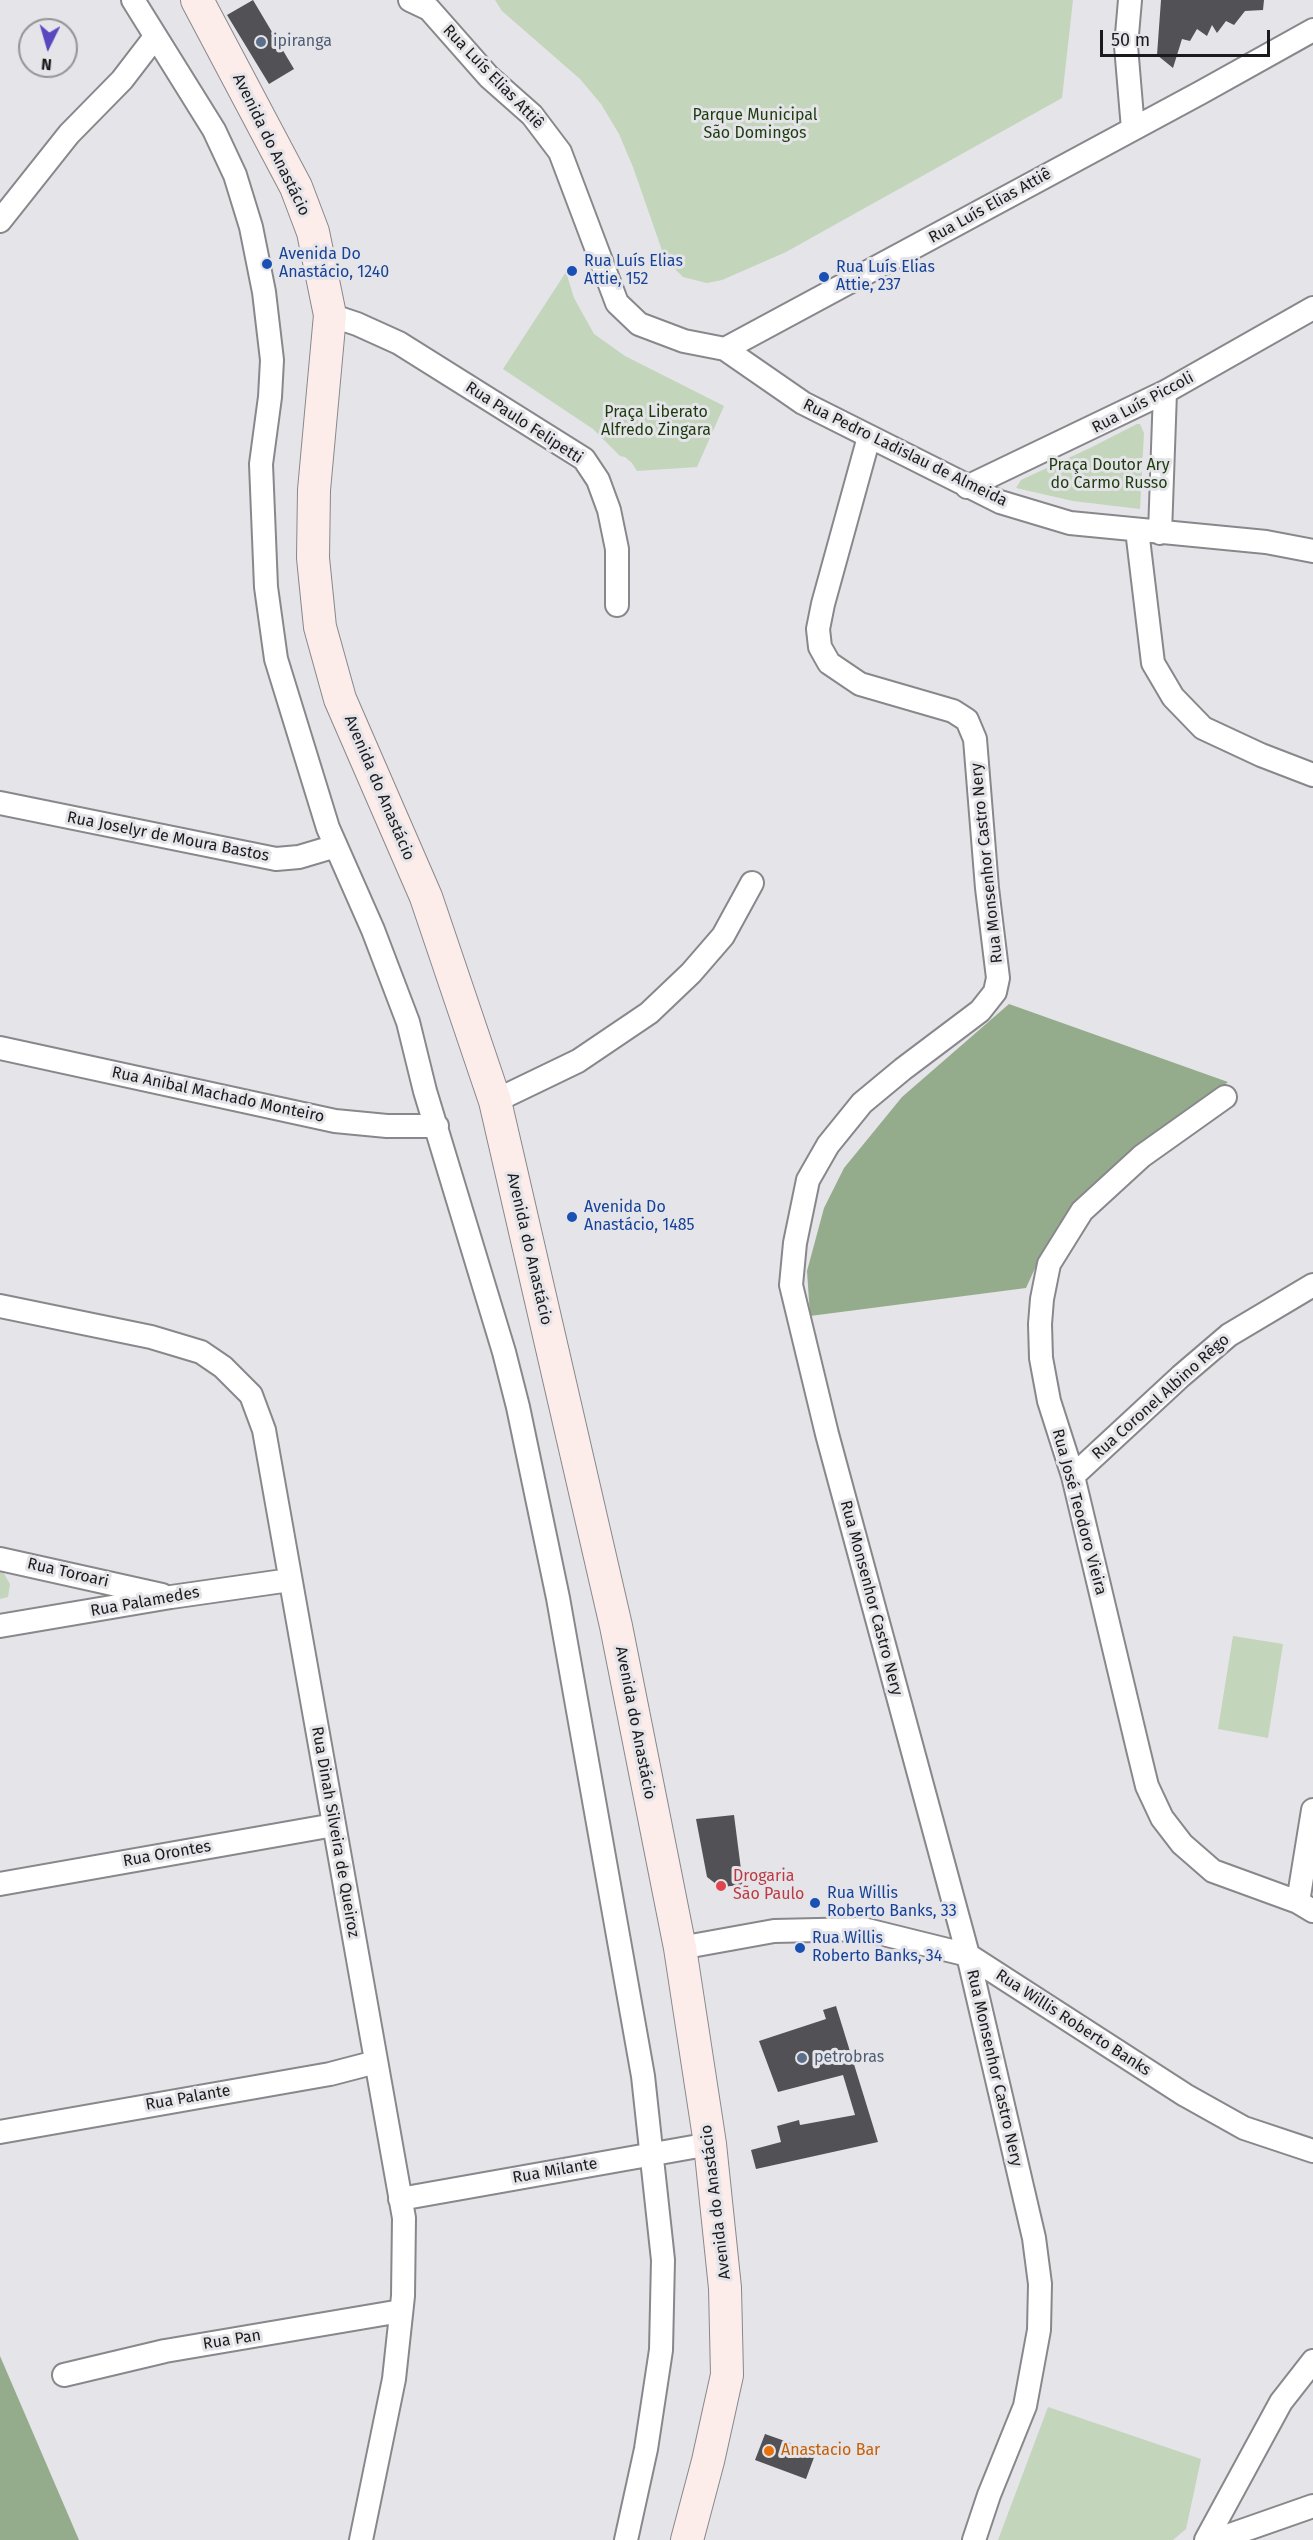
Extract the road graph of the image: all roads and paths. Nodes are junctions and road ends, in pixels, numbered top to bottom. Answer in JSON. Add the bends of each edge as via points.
{"nodes":[{"id":1,"x":133,"y":0,"type":"edge"},
{"id":2,"x":197,"y":0,"type":"edge"},
{"id":3,"x":1130,"y":0,"type":"edge"},
{"id":4,"x":422,"y":3,"type":"edge"},
{"id":5,"x":1313,"y":30,"type":"edge"},
{"id":6,"x":155,"y":37,"type":"junction"},
{"id":7,"x":1133,"y":129,"type":"junction"},
{"id":8,"x":0,"y":220,"type":"edge"},
{"id":9,"x":1313,"y":308,"type":"edge"},
{"id":10,"x":330,"y":315,"type":"junction"},
{"id":11,"x":725,"y":349,"type":"junction"},
{"id":12,"x":1165,"y":392,"type":"junction"},
{"id":13,"x":869,"y":437,"type":"junction"},
{"id":14,"x":967,"y":487,"type":"junction"},
{"id":15,"x":1137,"y":530,"type":"junction"},
{"id":16,"x":1160,"y":533,"type":"junction"},
{"id":17,"x":1313,"y":551,"type":"edge"},
{"id":18,"x":617,"y":605,"type":"dead end"},
{"id":19,"x":1313,"y":775,"type":"edge"},
{"id":20,"x":0,"y":803,"type":"edge"},
{"id":21,"x":336,"y":846,"type":"junction"},
{"id":22,"x":752,"y":883,"type":"dead end"},
{"id":23,"x":0,"y":1048,"type":"edge"},
{"id":24,"x":1226,"y":1097,"type":"dead end"},
{"id":25,"x":495,"y":1101,"type":"junction"},
{"id":26,"x":437,"y":1126,"type":"junction"},
{"id":27,"x":1313,"y":1285,"type":"edge"},
{"id":28,"x":0,"y":1306,"type":"edge"},
{"id":29,"x":1073,"y":1476,"type":"junction"},
{"id":30,"x":0,"y":1558,"type":"edge"},
{"id":31,"x":290,"y":1580,"type":"junction"},
{"id":32,"x":171,"y":1597,"type":"junction"},
{"id":33,"x":0,"y":1626,"type":"edge"},
{"id":34,"x":1313,"y":1810,"type":"edge"},
{"id":35,"x":334,"y":1825,"type":"junction"},
{"id":36,"x":0,"y":1884,"type":"edge"},
{"id":37,"x":1305,"y":1906,"type":"edge"},
{"id":38,"x":680,"y":1948,"type":"junction"},
{"id":39,"x":968,"y":1955,"type":"junction"},
{"id":40,"x":376,"y":2062,"type":"junction"},
{"id":41,"x":0,"y":2132,"type":"edge"},
{"id":42,"x":710,"y":2144,"type":"junction"},
{"id":43,"x":1313,"y":2151,"type":"edge"},
{"id":44,"x":651,"y":2154,"type":"junction"},
{"id":45,"x":400,"y":2199,"type":"junction"},
{"id":46,"x":401,"y":2311,"type":"junction"},
{"id":47,"x":1313,"y":2361,"type":"edge"},
{"id":48,"x":64,"y":2375,"type":"dead end"},
{"id":49,"x":1313,"y":2506,"type":"edge"},
{"id":50,"x":361,"y":2540,"type":"edge"},
{"id":51,"x":626,"y":2540,"type":"edge"},
{"id":52,"x":687,"y":2540,"type":"edge"},
{"id":53,"x":974,"y":2540,"type":"edge"},
{"id":54,"x":1206,"y":2540,"type":"edge"},
{"id":55,"x":1216,"y":2540,"type":"edge"}],
"edges":[{"from":1,"to":6,"type":"street"},
{"from":2,"to":10,"type":"main road","name":"Avenida do Anastácio","via":[[296,187],[313,232]]},
{"from":3,"to":7,"type":"street","via":[[1126,46]]},
{"from":4,"to":11,"type":"street","name":"Rua Luís Elias Attiê","via":[[489,77],[532,115],[560,152],[617,303],[639,324],[684,341]]},
{"from":5,"to":7,"type":"street","name":"Rua Luís Elias Attiê"},
{"from":6,"to":8,"type":"street"},
{"from":6,"to":21,"type":"street","via":[[214,130],[235,175],[251,227],[272,360],[261,465],[266,587],[276,659],[303,754]]},
{"from":7,"to":11,"type":"street","name":"Rua Luís Elias Attiê"},
{"from":9,"to":12,"type":"street","name":"Rua Luís Piccoli"},
{"from":10,"to":18,"type":"street","name":"Rua Paulo Felipetti","via":[[399,343],[584,459],[598,480],[609,510],[617,549]]},
{"from":10,"to":25,"type":"main road","name":"Avenida do Anastácio","via":[[314,490],[313,558],[320,627],[340,699],[426,897]]},
{"from":11,"to":13,"type":"street","name":"Rua Pedro Ladislau de Almeida","via":[[803,403]]},
{"from":12,"to":14,"type":"street","name":"Rua Luís Piccoli"},
{"from":12,"to":16,"type":"street"},
{"from":13,"to":14,"type":"street","name":"Rua Pedro Ladislau de Almeida"},
{"from":13,"to":39,"type":"street","name":"Rua Monsenhor Castro Nery","via":[[823,604],[818,629],[820,647],[829,663],[860,684],[953,711],[967,720],[975,739],[988,899],[998,966],[995,992],[980,1011],[862,1103],[828,1145],[808,1180],[790,1285],[826,1434]]},
{"from":14,"to":15,"type":"street","name":"Rua Pedro Ladislau de Almeida","via":[[1040,516]]},
{"from":15,"to":16,"type":"street","name":"Rua Pedro Ladislau de Almeida"},
{"from":15,"to":19,"type":"street","via":[[1153,663],[1173,698],[1203,728]]},
{"from":16,"to":17,"type":"street","name":"Rua Pedro Ladislau de Almeida","via":[[1266,542]]},
{"from":20,"to":21,"type":"street","name":"Rua Joselyr de Moura Bastos","via":[[276,859]]},
{"from":21,"to":26,"type":"street","via":[[408,1022]]},
{"from":22,"to":25,"type":"street","via":[[723,936],[649,1013],[578,1061]]},
{"from":23,"to":26,"type":"street","name":"Rua Anibal Machado Monteiro","via":[[335,1120]]},
{"from":24,"to":29,"type":"street","name":"Rua José Teodoro Vieira","via":[[1142,1156],[1106,1187],[1082,1211],[1049,1264],[1041,1316],[1041,1358],[1049,1401]]},
{"from":25,"to":38,"type":"main road","name":"Avenida do Anastácio","via":[[616,1626]]},
{"from":26,"to":44,"type":"street","via":[[489,1295],[521,1418],[558,1598],[637,2041]]},
{"from":27,"to":29,"type":"street","name":"Rua Coronel Albino Rêgo","via":[[1229,1335]]},
{"from":28,"to":31,"type":"street","name":"Rua Dinah Silveira de Queiroz","via":[[179,1344],[201,1352],[240,1383],[251,1395],[264,1430]]},
{"from":29,"to":37,"type":"street","name":"Rua José Teodoro Vieira","via":[[1138,1749],[1162,1818],[1182,1844],[1213,1870]]},
{"from":30,"to":32,"type":"street","name":"Rua Toroari"},
{"from":31,"to":32,"type":"street","name":"Rua Palamedes"},
{"from":31,"to":35,"type":"street","name":"Rua Dinah Silveira de Queiroz"},
{"from":32,"to":33,"type":"street","name":"Rua Palamedes"},
{"from":34,"to":37,"type":"street"},
{"from":35,"to":36,"type":"street","name":"Rua Orontes"},
{"from":35,"to":40,"type":"street","name":"Rua Dinah Silveira de Queiroz"},
{"from":38,"to":39,"type":"street","name":"Rua Willis Roberto Banks","via":[[774,1931],[863,1929]]},
{"from":38,"to":42,"type":"main road","name":"Avenida do Anastácio"},
{"from":39,"to":43,"type":"street","name":"Rua Willis Roberto Banks","via":[[1185,2095],[1244,2128]]},
{"from":39,"to":53,"type":"street","name":"Rua Monsenhor Castro Nery","via":[[1034,2238],[1040,2284],[1039,2330],[1025,2406]]},
{"from":40,"to":41,"type":"street","name":"Rua Palante","via":[[330,2074]]},
{"from":40,"to":45,"type":"street","name":"Rua Dinah Silveira de Queiroz"},
{"from":42,"to":44,"type":"street","name":"Rua Milante"},
{"from":42,"to":52,"type":"main road","name":"Avenida do Anastácio","via":[[725,2288],[727,2375]]},
{"from":44,"to":45,"type":"street","name":"Rua Milante"},
{"from":44,"to":51,"type":"street","via":[[663,2260],[661,2350],[646,2449]]},
{"from":45,"to":46,"type":"street","name":"Rua Dinah Silveira de Queiroz","via":[[404,2218]]},
{"from":46,"to":48,"type":"street","name":"Rua Pan","via":[[165,2351]]},
{"from":46,"to":50,"type":"street","name":"Rua Dinah Silveira de Queiroz","via":[[394,2379]]},
{"from":47,"to":54,"type":"street","via":[[1281,2402]]},
{"from":49,"to":55,"type":"street"}]}
